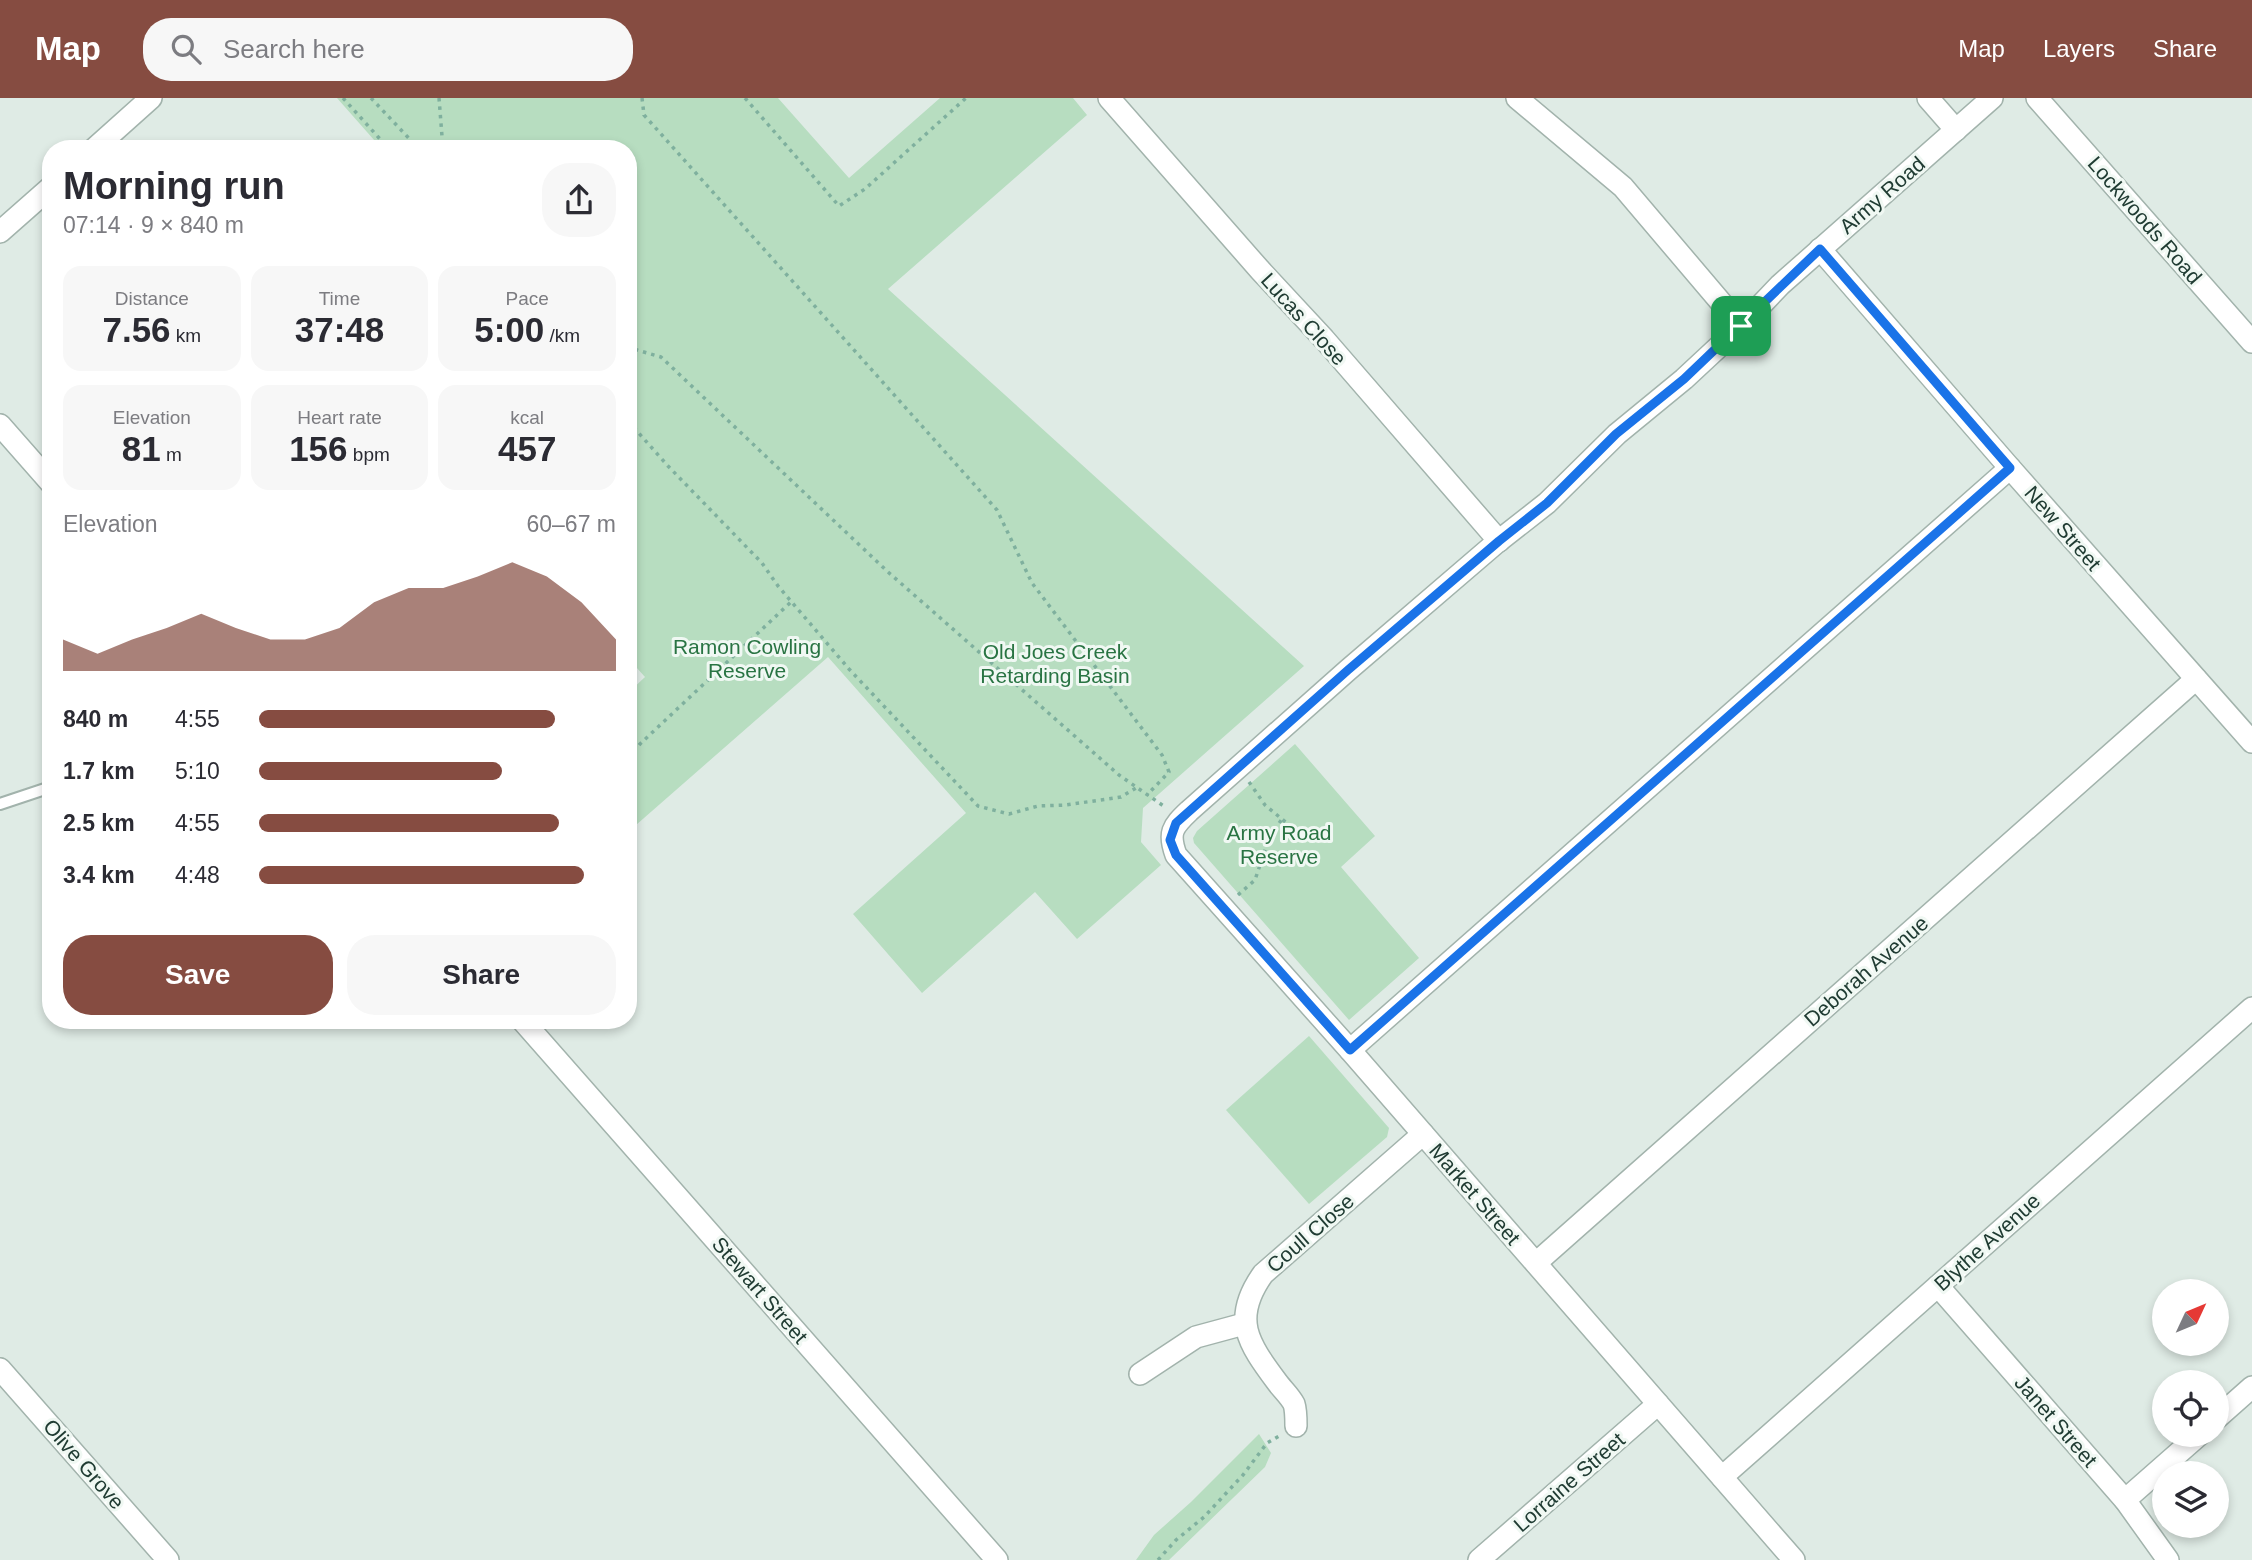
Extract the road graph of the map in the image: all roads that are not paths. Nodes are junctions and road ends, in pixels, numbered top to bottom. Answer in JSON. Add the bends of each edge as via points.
{"nodes":[{"id":1,"x":151,"y":98,"type":"edge"},
{"id":2,"x":1110,"y":98,"type":"edge"},
{"id":3,"x":1517,"y":98,"type":"edge"},
{"id":4,"x":1928,"y":98,"type":"edge"},
{"id":5,"x":1992,"y":98,"type":"edge"},
{"id":6,"x":2037,"y":98,"type":"edge"},
{"id":7,"x":1956,"y":130,"type":"junction"},
{"id":8,"x":104,"y":140,"type":"edge"},
{"id":9,"x":42,"y":195,"type":"edge"},
{"id":10,"x":0,"y":232,"type":"edge"},
{"id":11,"x":1820,"y":249,"type":"junction"},
{"id":12,"x":1741,"y":326,"type":"junction"},
{"id":13,"x":2252,"y":342,"type":"edge"},
{"id":14,"x":0,"y":425,"type":"edge"},
{"id":15,"x":2010,"y":468,"type":"junction"},
{"id":16,"x":42,"y":472,"type":"edge"},
{"id":17,"x":1499,"y":541,"type":"junction"},
{"id":18,"x":2196,"y":679,"type":"junction"},
{"id":19,"x":2252,"y":742,"type":"edge"},
{"id":20,"x":42,"y":790,"type":"edge"},
{"id":21,"x":0,"y":804,"type":"edge"},
{"id":22,"x":1176,"y":823,"type":"joint"},
{"id":23,"x":2252,"y":1008,"type":"edge"},
{"id":24,"x":530,"y":1029,"type":"edge"},
{"id":25,"x":1350,"y":1050,"type":"junction"},
{"id":26,"x":1423,"y":1134,"type":"junction"},
{"id":27,"x":1536,"y":1263,"type":"junction"},
{"id":28,"x":1938,"y":1286,"type":"junction"},
{"id":29,"x":1244,"y":1324,"type":"junction"},
{"id":30,"x":0,"y":1369,"type":"edge"},
{"id":31,"x":1140,"y":1374,"type":"dead end"},
{"id":32,"x":2252,"y":1387,"type":"edge"},
{"id":33,"x":1658,"y":1404,"type":"junction"},
{"id":34,"x":2229,"y":1407,"type":"edge"},
{"id":35,"x":1296,"y":1426,"type":"dead end"},
{"id":36,"x":2185,"y":1447,"type":"edge"},
{"id":37,"x":1722,"y":1477,"type":"junction"},
{"id":38,"x":2125,"y":1500,"type":"junction"},
{"id":39,"x":160,"y":1557,"type":"edge"},
{"id":40,"x":997,"y":1560,"type":"edge"},
{"id":41,"x":1479,"y":1560,"type":"edge"},
{"id":42,"x":1794,"y":1560,"type":"edge"},
{"id":43,"x":2168,"y":1560,"type":"edge"}],
"edges":[{"from":1,"to":8,"type":"street"},
{"from":2,"to":17,"type":"street","name":"Lucas Close"},
{"from":3,"to":12,"type":"street","via":[[1623,187]]},
{"from":4,"to":7,"type":"street"},
{"from":5,"to":7,"type":"street","name":"Army Road"},
{"from":6,"to":13,"type":"street","name":"Lockwoods Road"},
{"from":7,"to":11,"type":"street","name":"Army Road"},
{"from":9,"to":10,"type":"street"},
{"from":11,"to":12,"type":"street","name":"Army Road"},
{"from":11,"to":15,"type":"street","name":"New Street"},
{"from":12,"to":17,"type":"street","name":"Army Road"},
{"from":14,"to":16,"type":"street"},
{"from":15,"to":18,"type":"street","name":"New Street"},
{"from":15,"to":25,"type":"street"},
{"from":17,"to":22,"type":"street","name":"Army Road"},
{"from":18,"to":19,"type":"street","name":"New Street"},
{"from":18,"to":27,"type":"street","name":"Deborah Avenue"},
{"from":20,"to":21,"type":"lane"},
{"from":22,"to":25,"type":"street","name":"Market Street","via":[[1170,840],[1176,855]]},
{"from":23,"to":28,"type":"street","name":"Blythe Avenue"},
{"from":24,"to":40,"type":"street","name":"Stewart Street"},
{"from":25,"to":26,"type":"street","name":"Market Street"},
{"from":26,"to":27,"type":"street","name":"Market Street"},
{"from":26,"to":29,"type":"street","name":"Coull Close","via":[[1263,1274],[1252,1289]]},
{"from":27,"to":33,"type":"street","name":"Market Street"},
{"from":28,"to":37,"type":"street","name":"Blythe Avenue"},
{"from":28,"to":38,"type":"street","name":"Janet Street"},
{"from":29,"to":31,"type":"street","via":[[1195,1337]]},
{"from":29,"to":35,"type":"street","via":[[1262,1362],[1295,1405]]},
{"from":30,"to":39,"type":"street","name":"Olive Grove"},
{"from":32,"to":34,"type":"street"},
{"from":33,"to":37,"type":"street","name":"Market Street"},
{"from":33,"to":41,"type":"street","name":"Lorraine Street"},
{"from":36,"to":38,"type":"street"},
{"from":37,"to":42,"type":"street","name":"Market Street"},
{"from":38,"to":43,"type":"street","name":"Janet Street"}]}
